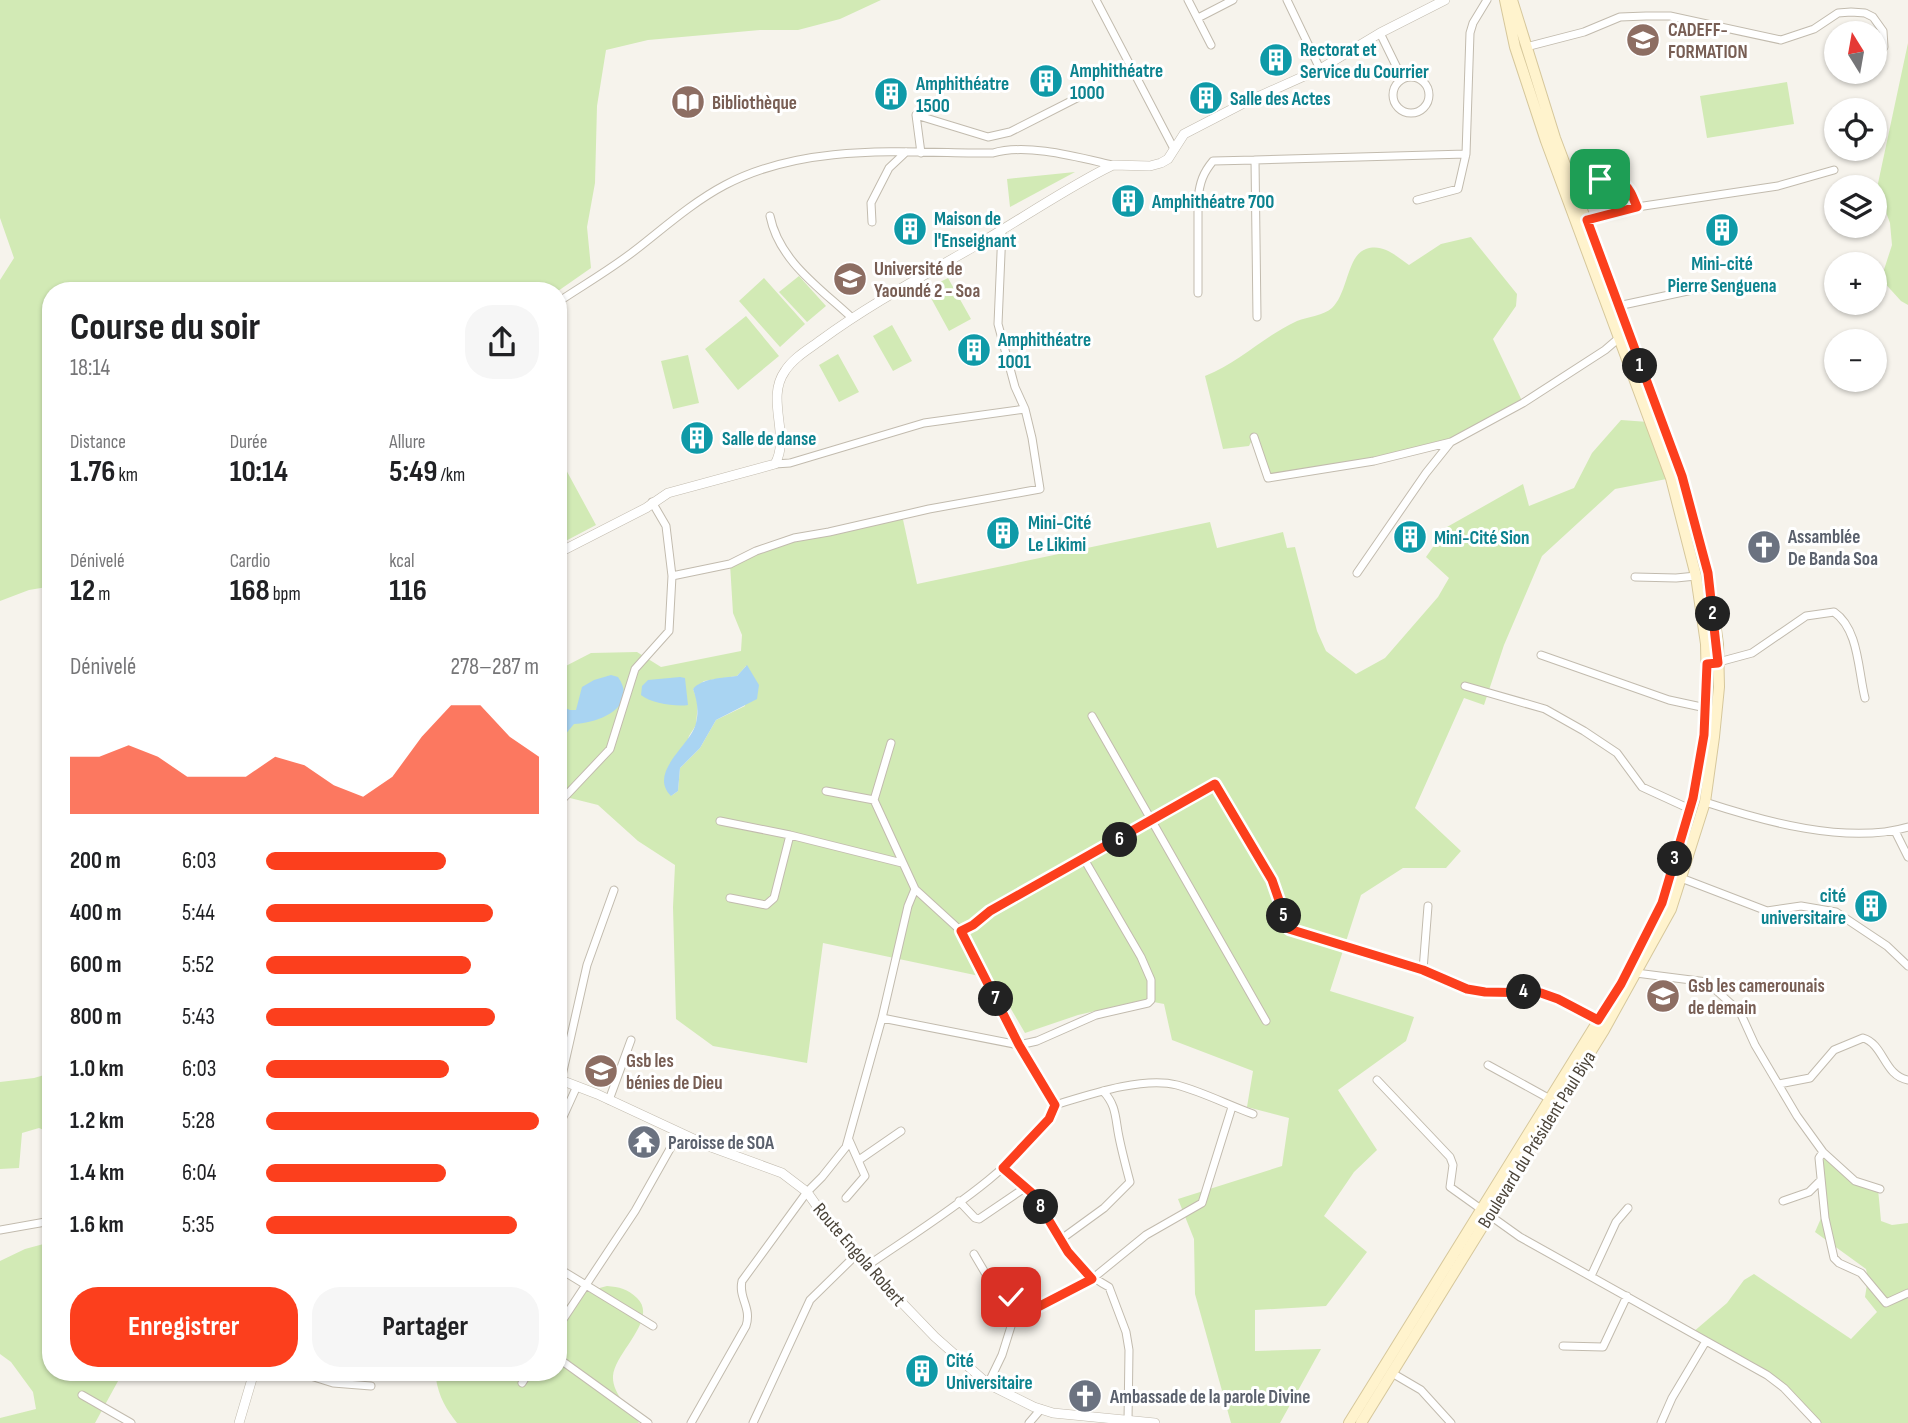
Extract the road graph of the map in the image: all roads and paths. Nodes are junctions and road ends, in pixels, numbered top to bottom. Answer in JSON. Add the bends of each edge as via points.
{"nodes":[{"id":1,"x":1096,"y":0,"type":"edge"},
{"id":2,"x":1188,"y":0,"type":"edge"},
{"id":3,"x":1233,"y":0,"type":"edge"},
{"id":4,"x":1287,"y":0,"type":"edge"},
{"id":5,"x":1445,"y":0,"type":"edge"},
{"id":6,"x":1487,"y":0,"type":"edge"},
{"id":7,"x":1505,"y":0,"type":"edge"},
{"id":8,"x":1512,"y":0,"type":"edge"},
{"id":9,"x":1198,"y":18,"type":"junction"},
{"id":10,"x":1826,"y":21,"type":"edge"},
{"id":11,"x":1876,"y":21,"type":"edge"},
{"id":12,"x":1824,"y":22,"type":"edge"},
{"id":13,"x":1380,"y":33,"type":"junction"},
{"id":14,"x":1211,"y":45,"type":"dead end"},
{"id":15,"x":1526,"y":47,"type":"junction"},
{"id":16,"x":1320,"y":69,"type":"junction"},
{"id":17,"x":1402,"y":78,"type":"junction"},
{"id":18,"x":1077,"y":98,"type":"dead end"},
{"id":19,"x":1174,"y":149,"type":"junction"},
{"id":20,"x":906,"y":152,"type":"junction"},
{"id":21,"x":921,"y":153,"type":"junction"},
{"id":22,"x":1466,"y":154,"type":"junction"},
{"id":23,"x":1255,"y":160,"type":"junction"},
{"id":24,"x":1113,"y":165,"type":"junction"},
{"id":25,"x":1834,"y":170,"type":"dead end"},
{"id":26,"x":1600,"y":179,"type":"dead end"},
{"id":27,"x":1418,"y":200,"type":"dead end"},
{"id":28,"x":1637,"y":207,"type":"junction"},
{"id":29,"x":770,"y":216,"type":"dead end"},
{"id":30,"x":1587,"y":220,"type":"junction"},
{"id":31,"x":873,"y":222,"type":"dead end"},
{"id":32,"x":1002,"y":230,"type":"junction"},
{"id":33,"x":1728,"y":287,"type":"dead end"},
{"id":34,"x":1198,"y":293,"type":"dead end"},
{"id":35,"x":567,"y":297,"type":"edge"},
{"id":36,"x":1618,"y":306,"type":"junction"},
{"id":37,"x":1257,"y":317,"type":"dead end"},
{"id":38,"x":852,"y":318,"type":"junction"},
{"id":39,"x":1619,"y":338,"type":"junction"},
{"id":40,"x":1025,"y":409,"type":"junction"},
{"id":41,"x":1254,"y":437,"type":"dead end"},
{"id":42,"x":1451,"y":442,"type":"junction"},
{"id":43,"x":775,"y":464,"type":"junction"},
{"id":44,"x":652,"y":502,"type":"junction"},
{"id":45,"x":567,"y":549,"type":"edge"},
{"id":46,"x":1357,"y":573,"type":"dead end"},
{"id":47,"x":672,"y":576,"type":"junction"},
{"id":48,"x":1696,"y":576,"type":"junction"},
{"id":49,"x":1635,"y":577,"type":"dead end"},
{"id":50,"x":1541,"y":655,"type":"dead end"},
{"id":51,"x":1713,"y":663,"type":"junction"},
{"id":52,"x":1465,"y":686,"type":"dead end"},
{"id":53,"x":1865,"y":698,"type":"dead end"},
{"id":54,"x":1706,"y":708,"type":"junction"},
{"id":55,"x":1092,"y":716,"type":"dead end"},
{"id":56,"x":891,"y":743,"type":"dead end"},
{"id":57,"x":826,"y":791,"type":"dead end"},
{"id":58,"x":567,"y":794,"type":"edge"},
{"id":59,"x":874,"y":800,"type":"junction"},
{"id":60,"x":1705,"y":802,"type":"junction"},
{"id":61,"x":1690,"y":809,"type":"junction"},
{"id":62,"x":720,"y":821,"type":"dead end"},
{"id":63,"x":1153,"y":821,"type":"junction"},
{"id":64,"x":1908,"y":827,"type":"edge"},
{"id":65,"x":1895,"y":831,"type":"junction"},
{"id":66,"x":790,"y":835,"type":"junction"},
{"id":67,"x":1908,"y":857,"type":"edge"},
{"id":68,"x":1084,"y":859,"type":"junction"},
{"id":69,"x":902,"y":863,"type":"junction"},
{"id":70,"x":1681,"y":878,"type":"junction"},
{"id":71,"x":614,"y":890,"type":"dead end"},
{"id":72,"x":915,"y":890,"type":"junction"},
{"id":73,"x":730,"y":898,"type":"dead end"},
{"id":74,"x":1428,"y":906,"type":"dead end"},
{"id":75,"x":961,"y":931,"type":"junction"},
{"id":76,"x":1908,"y":966,"type":"edge"},
{"id":77,"x":1423,"y":970,"type":"junction"},
{"id":78,"x":1636,"y":973,"type":"junction"},
{"id":79,"x":882,"y":1018,"type":"junction"},
{"id":80,"x":1266,"y":1021,"type":"dead end"},
{"id":81,"x":1602,"y":1023,"type":"junction"},
{"id":82,"x":631,"y":1040,"type":"dead end"},
{"id":83,"x":1019,"y":1045,"type":"junction"},
{"id":84,"x":567,"y":1049,"type":"edge"},
{"id":85,"x":1488,"y":1065,"type":"dead end"},
{"id":86,"x":1377,"y":1080,"type":"dead end"},
{"id":87,"x":1908,"y":1080,"type":"edge"},
{"id":88,"x":567,"y":1082,"type":"edge"},
{"id":89,"x":1779,"y":1084,"type":"junction"},
{"id":90,"x":577,"y":1086,"type":"junction"},
{"id":91,"x":1102,"y":1091,"type":"junction"},
{"id":92,"x":1550,"y":1099,"type":"junction"},
{"id":93,"x":609,"y":1100,"type":"junction"},
{"id":94,"x":1055,"y":1105,"type":"junction"},
{"id":95,"x":1232,"y":1107,"type":"junction"},
{"id":96,"x":567,"y":1108,"type":"edge"},
{"id":97,"x":1253,"y":1114,"type":"dead end"},
{"id":98,"x":901,"y":1131,"type":"dead end"},
{"id":99,"x":680,"y":1133,"type":"junction"},
{"id":100,"x":849,"y":1140,"type":"junction"},
{"id":101,"x":1823,"y":1152,"type":"junction"},
{"id":102,"x":859,"y":1160,"type":"junction"},
{"id":103,"x":1003,"y":1168,"type":"junction"},
{"id":104,"x":1821,"y":1181,"type":"junction"},
{"id":105,"x":1026,"y":1187,"type":"junction"},
{"id":106,"x":1880,"y":1189,"type":"dead end"},
{"id":107,"x":807,"y":1192,"type":"junction"},
{"id":108,"x":846,"y":1198,"type":"dead end"},
{"id":109,"x":959,"y":1201,"type":"junction"},
{"id":110,"x":1783,"y":1201,"type":"dead end"},
{"id":111,"x":1628,"y":1208,"type":"dead end"},
{"id":112,"x":1485,"y":1212,"type":"junction"},
{"id":113,"x":42,"y":1223,"type":"edge"},
{"id":114,"x":0,"y":1230,"type":"edge"},
{"id":115,"x":1060,"y":1240,"type":"junction"},
{"id":116,"x":974,"y":1254,"type":"dead end"},
{"id":117,"x":856,"y":1255,"type":"junction"},
{"id":118,"x":867,"y":1266,"type":"junction"},
{"id":119,"x":567,"y":1273,"type":"edge"},
{"id":120,"x":1017,"y":1275,"type":"dead end"},
{"id":121,"x":1591,"y":1276,"type":"junction"},
{"id":122,"x":1092,"y":1279,"type":"junction"},
{"id":123,"x":587,"y":1284,"type":"junction"},
{"id":124,"x":1908,"y":1293,"type":"edge"},
{"id":125,"x":1627,"y":1296,"type":"junction"},
{"id":126,"x":1006,"y":1307,"type":"junction"},
{"id":127,"x":567,"y":1314,"type":"edge"},
{"id":128,"x":1013,"y":1320,"type":"junction"},
{"id":129,"x":653,"y":1326,"type":"dead end"},
{"id":130,"x":1706,"y":1341,"type":"junction"},
{"id":131,"x":1563,"y":1346,"type":"dead end"},
{"id":132,"x":567,"y":1364,"type":"edge"},
{"id":133,"x":1392,"y":1373,"type":"junction"},
{"id":134,"x":251,"y":1381,"type":"edge"},
{"id":135,"x":327,"y":1381,"type":"edge"},
{"id":136,"x":988,"y":1384,"type":"junction"},
{"id":137,"x":371,"y":1386,"type":"dead end"},
{"id":138,"x":82,"y":1395,"type":"dead end"},
{"id":139,"x":1041,"y":1409,"type":"junction"},
{"id":140,"x":1128,"y":1421,"type":"junction"},
{"id":141,"x":131,"y":1423,"type":"edge"},
{"id":142,"x":239,"y":1423,"type":"edge"},
{"id":143,"x":648,"y":1423,"type":"edge"},
{"id":144,"x":691,"y":1423,"type":"edge"},
{"id":145,"x":753,"y":1423,"type":"edge"},
{"id":146,"x":1029,"y":1423,"type":"edge"},
{"id":147,"x":1155,"y":1423,"type":"edge"},
{"id":148,"x":1349,"y":1423,"type":"edge"},
{"id":149,"x":1361,"y":1423,"type":"edge"},
{"id":150,"x":1451,"y":1423,"type":"edge"},
{"id":151,"x":1661,"y":1423,"type":"edge"},
{"id":152,"x":1817,"y":1423,"type":"edge"}],
"edges":[{"from":1,"to":19,"type":"street"},
{"from":2,"to":9,"type":"street"},
{"from":3,"to":9,"type":"street"},
{"from":4,"to":16,"type":"street"},
{"from":5,"to":13,"type":"street"},
{"from":6,"to":22,"type":"street","via":[[1470,33]]},
{"from":7,"to":39,"type":"main road","name":"Boulevard du Président Paul Biya","via":[[1515,47],[1546,141]]},
{"from":8,"to":15,"type":"main road","name":"Boulevard du Président Paul Biya"},
{"from":9,"to":14,"type":"street"},
{"from":10,"to":11,"type":"street","via":[[1851,12],[1865,13]]},
{"from":12,"to":15,"type":"street","via":[[1781,40],[1670,16],[1646,16],[1608,20],[1584,32]]},
{"from":13,"to":16,"type":"street"},
{"from":13,"to":17,"type":"street"},
{"from":15,"to":30,"type":"main road","name":"Boulevard du Président Paul Biya"},
{"from":16,"to":19,"type":"street","via":[[1184,134]]},
{"from":17,"to":17,"type":"street","via":[[1393,88],[1394,103],[1403,111],[1420,111],[1428,103],[1427,86],[1417,77]]},
{"from":18,"to":21,"type":"street","via":[[1010,132],[988,137],[916,115]]},
{"from":19,"to":24,"type":"street","via":[[1168,159],[1150,166]]},
{"from":20,"to":21,"type":"street"},
{"from":20,"to":31,"type":"street","via":[[889,168],[871,203]]},
{"from":20,"to":35,"type":"street","via":[[829,155],[739,179],[708,195]]},
{"from":21,"to":24,"type":"street","via":[[1006,149]]},
{"from":22,"to":23,"type":"street"},
{"from":22,"to":27,"type":"street","via":[[1458,189]]},
{"from":23,"to":34,"type":"street","via":[[1213,161],[1205,170],[1198,198]]},
{"from":23,"to":37,"type":"street"},
{"from":24,"to":32,"type":"street"},
{"from":25,"to":28,"type":"street","via":[[1778,186]]},
{"from":26,"to":28,"type":"street","via":[[1624,182]]},
{"from":28,"to":30,"type":"street"},
{"from":29,"to":38,"type":"street","via":[[790,261]]},
{"from":30,"to":36,"type":"main road","name":"Boulevard du Président Paul Biya"},
{"from":32,"to":38,"type":"street"},
{"from":32,"to":40,"type":"street","via":[[998,324]]},
{"from":33,"to":36,"type":"street"},
{"from":36,"to":51,"type":"main road","name":"Boulevard du Président Paul Biya","via":[[1682,476],[1708,573]]},
{"from":38,"to":43,"type":"street","via":[[799,357],[780,378],[776,393],[780,440]]},
{"from":39,"to":42,"type":"street","via":[[1523,403]]},
{"from":39,"to":48,"type":"main road","name":"Boulevard du Président Paul Biya","via":[[1671,478]]},
{"from":40,"to":43,"type":"street","via":[[924,423]]},
{"from":40,"to":47,"type":"street","via":[[1040,489],[794,538],[730,564]]},
{"from":41,"to":42,"type":"street","via":[[1268,478],[1374,461]]},
{"from":42,"to":46,"type":"street"},
{"from":43,"to":44,"type":"street","via":[[685,487]]},
{"from":44,"to":45,"type":"street"},
{"from":44,"to":47,"type":"street","via":[[666,526]]},
{"from":47,"to":58,"type":"street","via":[[669,631],[635,669],[610,749]]},
{"from":48,"to":49,"type":"street"},
{"from":48,"to":51,"type":"main road","name":"Boulevard du Président Paul Biya"},
{"from":50,"to":54,"type":"street","via":[[1669,700]]},
{"from":51,"to":53,"type":"street","via":[[1752,653],[1806,616],[1834,612],[1851,632]]},
{"from":51,"to":54,"type":"main road","name":"Boulevard du Président Paul Biya"},
{"from":51,"to":60,"type":"main road","name":"Boulevard du Président Paul Biya","via":[[1715,724]]},
{"from":52,"to":61,"type":"street","via":[[1545,709],[1617,753],[1642,787]]},
{"from":54,"to":61,"type":"main road","name":"Boulevard du Président Paul Biya"},
{"from":55,"to":63,"type":"street"},
{"from":56,"to":59,"type":"street"},
{"from":57,"to":59,"type":"street"},
{"from":59,"to":69,"type":"street"},
{"from":60,"to":65,"type":"street","via":[[1798,827]]},
{"from":60,"to":70,"type":"main road","name":"Boulevard du Président Paul Biya"},
{"from":61,"to":81,"type":"main road","name":"Boulevard du Président Paul Biya","via":[[1662,903]]},
{"from":62,"to":66,"type":"street"},
{"from":63,"to":68,"type":"street"},
{"from":63,"to":77,"type":"street","via":[[1215,784],[1272,880],[1289,929]]},
{"from":63,"to":80,"type":"street"},
{"from":64,"to":65,"type":"street"},
{"from":65,"to":67,"type":"street"},
{"from":66,"to":69,"type":"street"},
{"from":66,"to":73,"type":"street","via":[[775,898],[766,905]]},
{"from":68,"to":75,"type":"street"},
{"from":68,"to":83,"type":"street","via":[[1141,957],[1151,980],[1151,1000],[1096,1015]]},
{"from":69,"to":72,"type":"street"},
{"from":70,"to":76,"type":"street","via":[[1767,911],[1801,906],[1836,912]]},
{"from":70,"to":78,"type":"main road","name":"Boulevard du Président Paul Biya","via":[[1671,909]]},
{"from":71,"to":84,"type":"street","via":[[587,965]]},
{"from":72,"to":75,"type":"street"},
{"from":72,"to":79,"type":"street"},
{"from":74,"to":77,"type":"street"},
{"from":75,"to":83,"type":"street"},
{"from":77,"to":81,"type":"street","via":[[1476,991],[1541,993]]},
{"from":78,"to":81,"type":"main road","name":"Boulevard du Président Paul Biya"},
{"from":78,"to":89,"type":"street","via":[[1707,982],[1740,1012]]},
{"from":79,"to":83,"type":"street"},
{"from":79,"to":100,"type":"street"},
{"from":81,"to":92,"type":"main road","name":"Boulevard du Président Paul Biya"},
{"from":81,"to":112,"type":"main road","name":"Boulevard du Président Paul Biya"},
{"from":82,"to":93,"type":"street"},
{"from":83,"to":94,"type":"street"},
{"from":85,"to":92,"type":"street"},
{"from":86,"to":112,"type":"street","via":[[1451,1157],[1450,1187]]},
{"from":87,"to":89,"type":"street","via":[[1897,1077],[1872,1042],[1863,1038],[1834,1050],[1810,1078]]},
{"from":88,"to":90,"type":"street","name":"Route Engola Robert"},
{"from":89,"to":101,"type":"street"},
{"from":90,"to":93,"type":"street","name":"Route Engola Robert"},
{"from":90,"to":96,"type":"street"},
{"from":91,"to":94,"type":"street"},
{"from":91,"to":95,"type":"street","via":[[1172,1084]]},
{"from":91,"to":115,"type":"street","via":[[1116,1112],[1130,1182]]},
{"from":92,"to":112,"type":"main road","name":"Boulevard du Président Paul Biya"},
{"from":93,"to":99,"type":"street","name":"Route Engola Robert"},
{"from":94,"to":103,"type":"street","via":[[1049,1119]]},
{"from":95,"to":97,"type":"street"},
{"from":95,"to":122,"type":"street","via":[[1202,1203],[1146,1235]]},
{"from":98,"to":102,"type":"street"},
{"from":99,"to":107,"type":"street","name":"Route Engola Robert","via":[[782,1173]]},
{"from":99,"to":123,"type":"street"},
{"from":100,"to":102,"type":"street"},
{"from":100,"to":107,"type":"street"},
{"from":101,"to":104,"type":"street","via":[[1819,1158]]},
{"from":101,"to":106,"type":"street","via":[[1855,1181]]},
{"from":102,"to":108,"type":"street","via":[[865,1176]]},
{"from":103,"to":105,"type":"street"},
{"from":103,"to":109,"type":"street"},
{"from":104,"to":110,"type":"street","via":[[1809,1192]]},
{"from":104,"to":124,"type":"street","via":[[1837,1261],[1861,1273],[1886,1303]]},
{"from":105,"to":109,"type":"street","via":[[979,1219]]},
{"from":105,"to":115,"type":"street"},
{"from":107,"to":117,"type":"street","name":"Route Engola Robert"},
{"from":107,"to":144,"type":"street","via":[[742,1280],[740,1290],[749,1311],[746,1326]]},
{"from":109,"to":118,"type":"street"},
{"from":111,"to":121,"type":"street","via":[[1616,1222]]},
{"from":112,"to":121,"type":"street"},
{"from":112,"to":133,"type":"main road","name":"Boulevard du Président Paul Biya"},
{"from":112,"to":148,"type":"main road","name":"Boulevard du Président Paul Biya"},
{"from":113,"to":114,"type":"street"},
{"from":115,"to":122,"type":"street"},
{"from":116,"to":126,"type":"street"},
{"from":117,"to":118,"type":"street","name":"Route Engola Robert"},
{"from":117,"to":145,"type":"street","via":[[810,1300]]},
{"from":118,"to":136,"type":"street","name":"Route Engola Robert"},
{"from":119,"to":123,"type":"street"},
{"from":120,"to":126,"type":"street"},
{"from":121,"to":125,"type":"street"},
{"from":122,"to":128,"type":"street"},
{"from":122,"to":140,"type":"street","via":[[1109,1287],[1126,1332]]},
{"from":123,"to":127,"type":"street"},
{"from":123,"to":129,"type":"street"},
{"from":125,"to":130,"type":"street"},
{"from":125,"to":131,"type":"street","via":[[1603,1347]]},
{"from":126,"to":128,"type":"street"},
{"from":128,"to":136,"type":"street"},
{"from":130,"to":151,"type":"street"},
{"from":130,"to":152,"type":"street","via":[[1784,1388]]},
{"from":132,"to":143,"type":"street"},
{"from":133,"to":149,"type":"main road","name":"Boulevard du Président Paul Biya"},
{"from":133,"to":150,"type":"street","via":[[1421,1390]]},
{"from":134,"to":142,"type":"street"},
{"from":135,"to":137,"type":"street"},
{"from":136,"to":139,"type":"street","name":"Route Engola Robert"},
{"from":138,"to":141,"type":"street"},
{"from":139,"to":140,"type":"street","name":"Route Engola Robert"},
{"from":139,"to":146,"type":"street"},
{"from":140,"to":147,"type":"street","name":"Route Engola Robert"}]}
